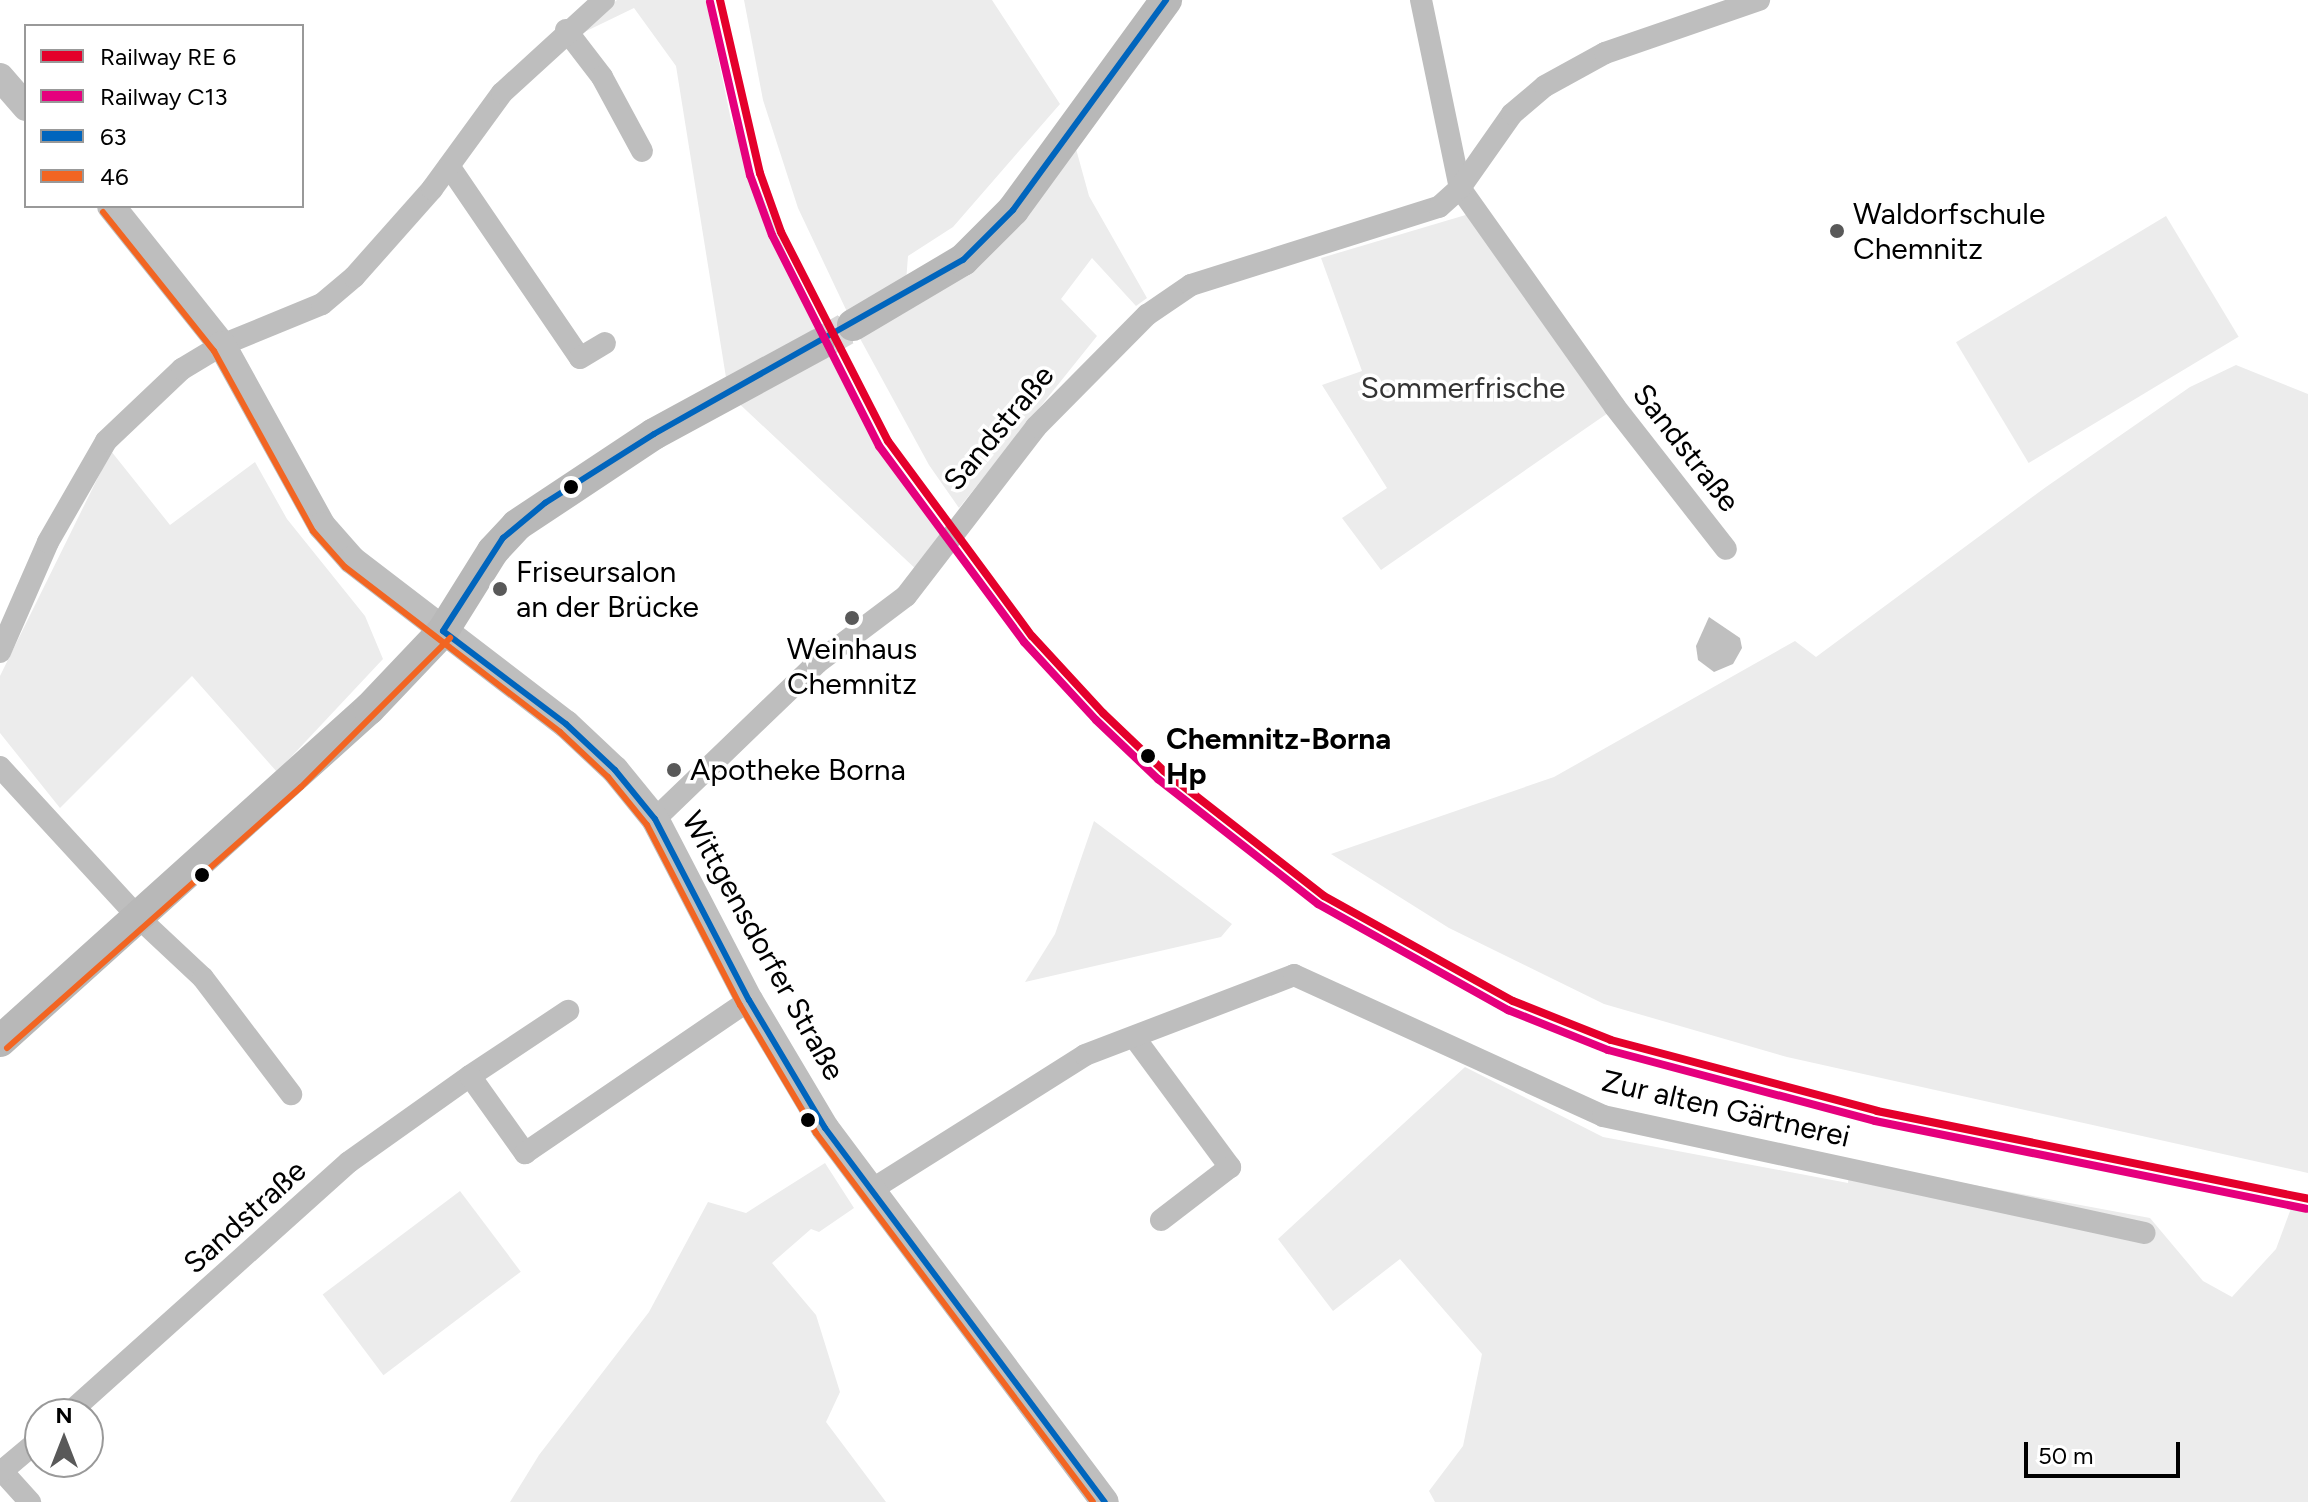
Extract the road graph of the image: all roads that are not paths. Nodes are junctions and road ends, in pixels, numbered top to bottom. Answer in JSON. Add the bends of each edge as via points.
{"nodes":[{"id":1,"x":604,"y":0,"type":"edge"},
{"id":2,"x":1166,"y":0,"type":"edge"},
{"id":3,"x":1421,"y":0,"type":"edge"},
{"id":4,"x":1759,"y":0,"type":"edge"},
{"id":5,"x":566,"y":30,"type":"junction"},
{"id":6,"x":0,"y":77,"type":"edge"},
{"id":7,"x":24,"y":105,"type":"edge"},
{"id":8,"x":642,"y":151,"type":"dead end"},
{"id":9,"x":449,"y":166,"type":"junction"},
{"id":10,"x":1460,"y":188,"type":"junction"},
{"id":11,"x":113,"y":208,"type":"edge"},
{"id":12,"x":853,"y":325,"type":"tunnel mouth"},
{"id":13,"x":605,"y":343,"type":"dead end"},
{"id":14,"x":222,"y":345,"type":"junction"},
{"id":15,"x":818,"y":345,"type":"tunnel mouth"},
{"id":16,"x":1726,"y":549,"type":"dead end"},
{"id":17,"x":443,"y":631,"type":"junction"},
{"id":18,"x":0,"y":652,"type":"edge"},
{"id":19,"x":0,"y":767,"type":"edge"},
{"id":20,"x":655,"y":819,"type":"junction"},
{"id":21,"x":140,"y":919,"type":"junction"},
{"id":22,"x":749,"y":1000,"type":"junction"},
{"id":23,"x":568,"y":1011,"type":"dead end"},
{"id":24,"x":1134,"y":1037,"type":"junction"},
{"id":25,"x":0,"y":1041,"type":"edge"},
{"id":26,"x":470,"y":1076,"type":"junction"},
{"id":27,"x":291,"y":1094,"type":"dead end"},
{"id":28,"x":871,"y":1190,"type":"junction"},
{"id":29,"x":1161,"y":1220,"type":"dead end"},
{"id":30,"x":2145,"y":1233,"type":"dead end"},
{"id":31,"x":86,"y":1398,"type":"edge"},
{"id":32,"x":24,"y":1452,"type":"edge"},
{"id":33,"x":1,"y":1470,"type":"edge"},
{"id":34,"x":30,"y":1502,"type":"edge"},
{"id":35,"x":1105,"y":1502,"type":"edge"}],
"edges":[{"from":1,"to":5,"type":"street"},
{"from":2,"to":12,"type":"main road","via":[[1013,210],[963,260]]},
{"from":3,"to":10,"type":"street","name":"Sandstraße"},
{"from":4,"to":10,"type":"street","name":"Sandstraße","via":[[1605,53],[1545,86],[1512,114]]},
{"from":5,"to":8,"type":"street","via":[[602,77]]},
{"from":5,"to":9,"type":"street","via":[[502,93]]},
{"from":6,"to":7,"type":"street"},
{"from":9,"to":13,"type":"street","via":[[580,358]]},
{"from":9,"to":14,"type":"street","via":[[354,277],[322,304]]},
{"from":10,"to":16,"type":"street","name":"Sandstraße","via":[[1615,407]]},
{"from":10,"to":20,"type":"street","name":"Sandstraße","via":[[1439,207],[1402,222],[1191,285],[1147,315],[1099,357],[1036,427],[906,596],[817,663]]},
{"from":11,"to":14,"type":"street","name":"Wittgensdorfer Straße"},
{"from":14,"to":17,"type":"street","name":"Wittgensdorfer Straße","via":[[322,526],[386,590]]},
{"from":14,"to":18,"type":"street","via":[[182,369],[106,441],[75,489]]},
{"from":15,"to":17,"type":"main road","via":[[654,434],[545,503],[503,538]]},
{"from":17,"to":20,"type":"street","name":"Wittgensdorfer Straße","via":[[566,724],[615,770]]},
{"from":17,"to":21,"type":"main road","via":[[369,709]]},
{"from":19,"to":21,"type":"street"},
{"from":20,"to":22,"type":"street","name":"Wittgensdorfer Straße"},
{"from":21,"to":25,"type":"main road"},
{"from":21,"to":27,"type":"street","via":[[203,978]]},
{"from":22,"to":26,"type":"street","via":[[525,1153]]},
{"from":22,"to":28,"type":"street","name":"Wittgensdorfer Straße","via":[[823,1125]]},
{"from":23,"to":26,"type":"street","name":"Sandstraße"},
{"from":24,"to":28,"type":"street","name":"Zur alten Gärtnerei","via":[[1085,1055]]},
{"from":24,"to":29,"type":"street","via":[[1230,1167]]},
{"from":24,"to":30,"type":"street","name":"Zur alten Gärtnerei","via":[[1294,975],[1603,1116]]},
{"from":26,"to":31,"type":"street","name":"Sandstraße","via":[[349,1162]]},
{"from":28,"to":35,"type":"street","name":"Wittgensdorfer Straße"},
{"from":32,"to":33,"type":"street"},
{"from":33,"to":34,"type":"street"}]}
